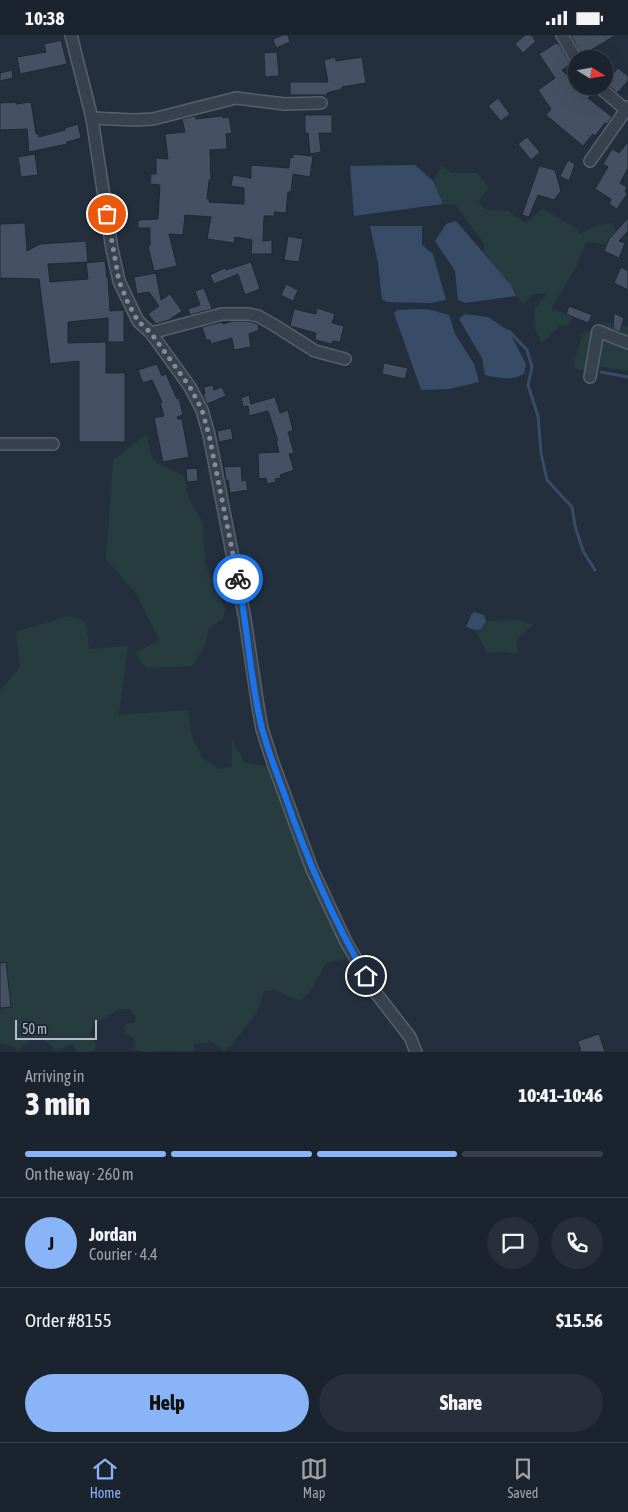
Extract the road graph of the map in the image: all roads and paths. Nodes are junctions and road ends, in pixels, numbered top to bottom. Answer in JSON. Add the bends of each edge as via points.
{"nodes":[{"id":1,"x":71,"y":35,"type":"edge"},
{"id":2,"x":562,"y":35,"type":"edge"},
{"id":3,"x":571,"y":50,"type":"edge"},
{"id":4,"x":609,"y":95,"type":"edge"},
{"id":5,"x":321,"y":103,"type":"dead end"},
{"id":6,"x":627,"y":109,"type":"edge"},
{"id":7,"x":92,"y":118,"type":"junction"},
{"id":8,"x":590,"y":161,"type":"dead end"},
{"id":9,"x":151,"y":333,"type":"junction"},
{"id":10,"x":628,"y":343,"type":"edge"},
{"id":11,"x":345,"y":359,"type":"dead end"},
{"id":12,"x":590,"y":377,"type":"dead end"},
{"id":13,"x":0,"y":444,"type":"edge"},
{"id":14,"x":53,"y":444,"type":"dead end"},
{"id":15,"x":416,"y":1052,"type":"edge"}],
"edges":[{"from":1,"to":7,"type":"street"},
{"from":2,"to":3,"type":"street"},
{"from":4,"to":6,"type":"street"},
{"from":5,"to":7,"type":"street","via":[[285,104],[236,98],[153,119]]},
{"from":6,"to":8,"type":"street"},
{"from":7,"to":9,"type":"street","via":[[119,281],[138,321]]},
{"from":9,"to":11,"type":"street","via":[[222,314],[249,314],[315,351]]},
{"from":9,"to":15,"type":"street","via":[[190,387],[202,410],[246,619],[262,729],[289,808],[312,869],[346,942],[376,993],[410,1037]]},
{"from":10,"to":12,"type":"street","via":[[598,331]]},
{"from":13,"to":14,"type":"street"}]}
